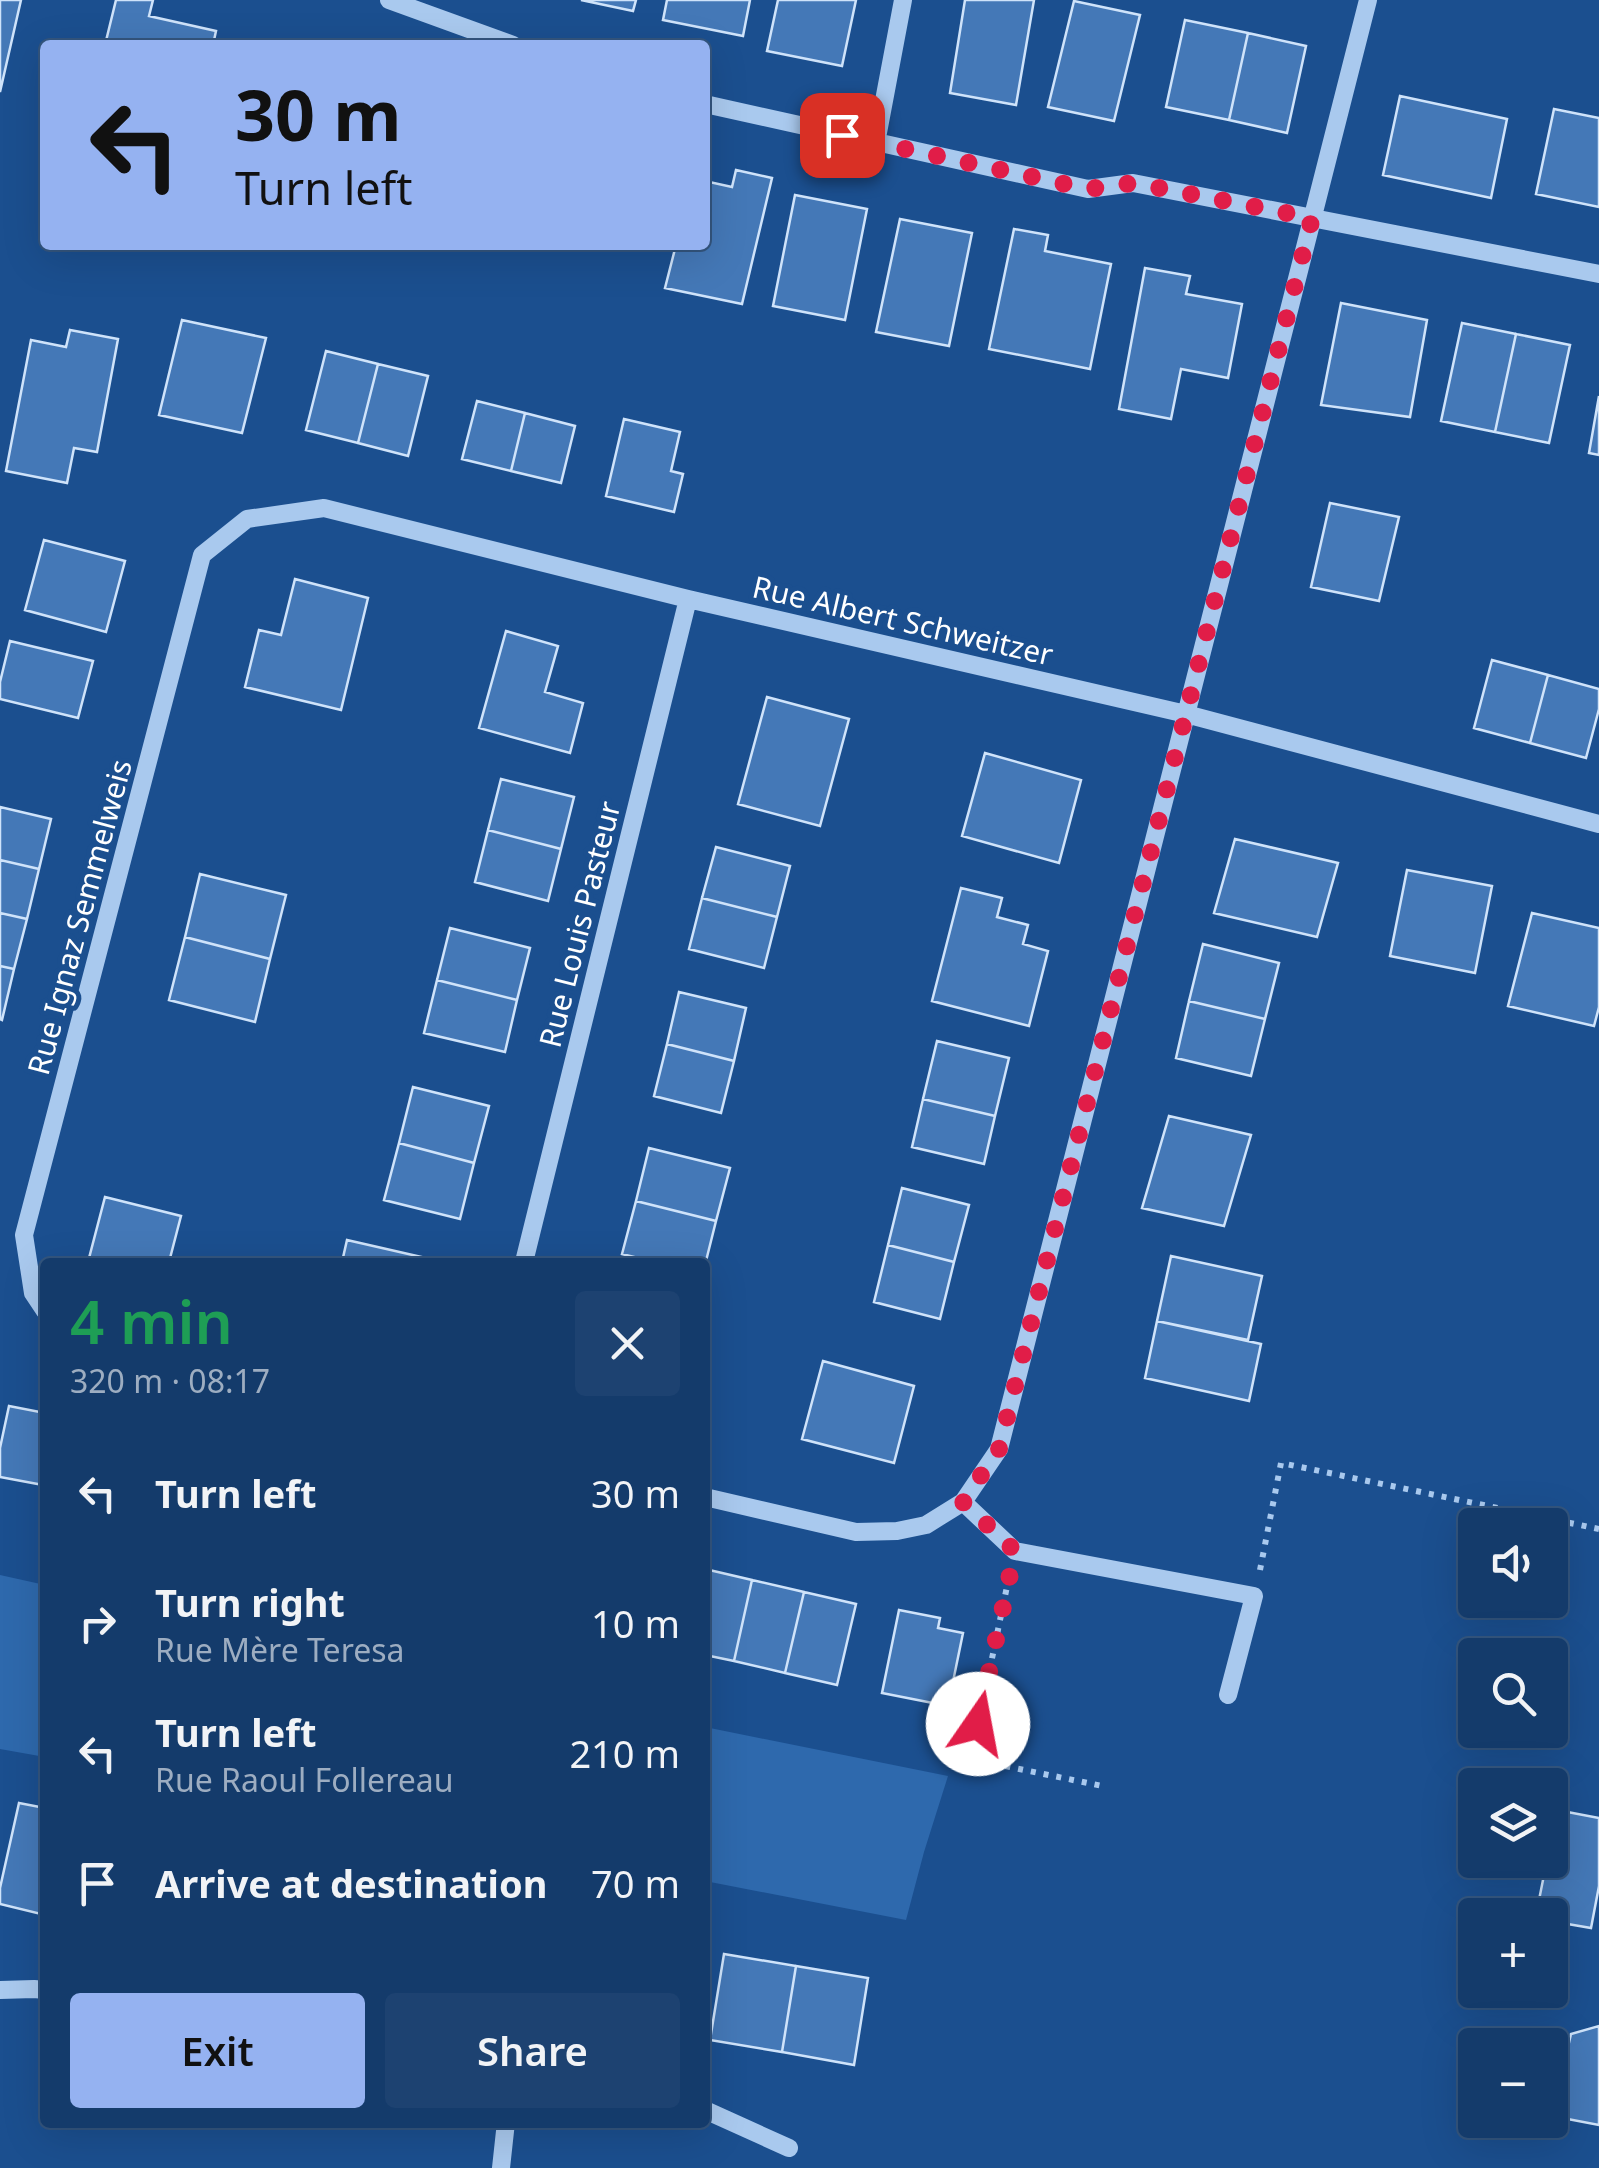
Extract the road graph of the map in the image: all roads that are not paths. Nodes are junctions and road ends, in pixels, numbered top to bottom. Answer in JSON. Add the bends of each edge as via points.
{"nodes":[{"id":1,"x":389,"y":0,"type":"edge"},
{"id":2,"x":903,"y":0,"type":"edge"},
{"id":3,"x":1368,"y":0,"type":"edge"},
{"id":4,"x":499,"y":40,"type":"edge"},
{"id":5,"x":710,"y":105,"type":"edge"},
{"id":6,"x":876,"y":143,"type":"junction"},
{"id":7,"x":1312,"y":218,"type":"junction"},
{"id":8,"x":1599,"y":274,"type":"edge"},
{"id":9,"x":202,"y":555,"type":"joint"},
{"id":10,"x":688,"y":598,"type":"junction"},
{"id":11,"x":1186,"y":714,"type":"junction"},
{"id":12,"x":1599,"y":824,"type":"edge"},
{"id":13,"x":525,"y":1258,"type":"edge"},
{"id":14,"x":40,"y":1302,"type":"edge"},
{"id":15,"x":710,"y":1498,"type":"edge"},
{"id":16,"x":963,"y":1502,"type":"junction"},
{"id":17,"x":1228,"y":1696,"type":"dead end"},
{"id":18,"x":40,"y":1989,"type":"edge"},
{"id":19,"x":0,"y":1990,"type":"edge"},
{"id":20,"x":710,"y":2112,"type":"edge"},
{"id":21,"x":505,"y":2128,"type":"edge"},
{"id":22,"x":788,"y":2148,"type":"dead end"},
{"id":23,"x":501,"y":2168,"type":"edge"}],
"edges":[{"from":1,"to":4,"type":"street"},
{"from":2,"to":6,"type":"street"},
{"from":3,"to":7,"type":"street"},
{"from":5,"to":6,"type":"street"},
{"from":6,"to":7,"type":"street","via":[[1088,189],[1134,183]]},
{"from":7,"to":8,"type":"street"},
{"from":7,"to":11,"type":"street"},
{"from":9,"to":10,"type":"street","name":"Rue Albert Schweitzer","via":[[248,518],[324,508]]},
{"from":9,"to":14,"type":"street","name":"Rue Ignaz Semmelweis","via":[[24,1235]]},
{"from":10,"to":11,"type":"street","name":"Rue Albert Schweitzer"},
{"from":10,"to":13,"type":"street","name":"Rue Louis Pasteur"},
{"from":11,"to":12,"type":"street","name":"Rue Albert Schweitzer"},
{"from":11,"to":16,"type":"street","via":[[999,1449]]},
{"from":15,"to":16,"type":"street","via":[[856,1532],[926,1525]]},
{"from":16,"to":17,"type":"street","via":[[1015,1551],[1254,1596]]},
{"from":18,"to":19,"type":"street"},
{"from":20,"to":22,"type":"street"},
{"from":21,"to":23,"type":"street"}]}
